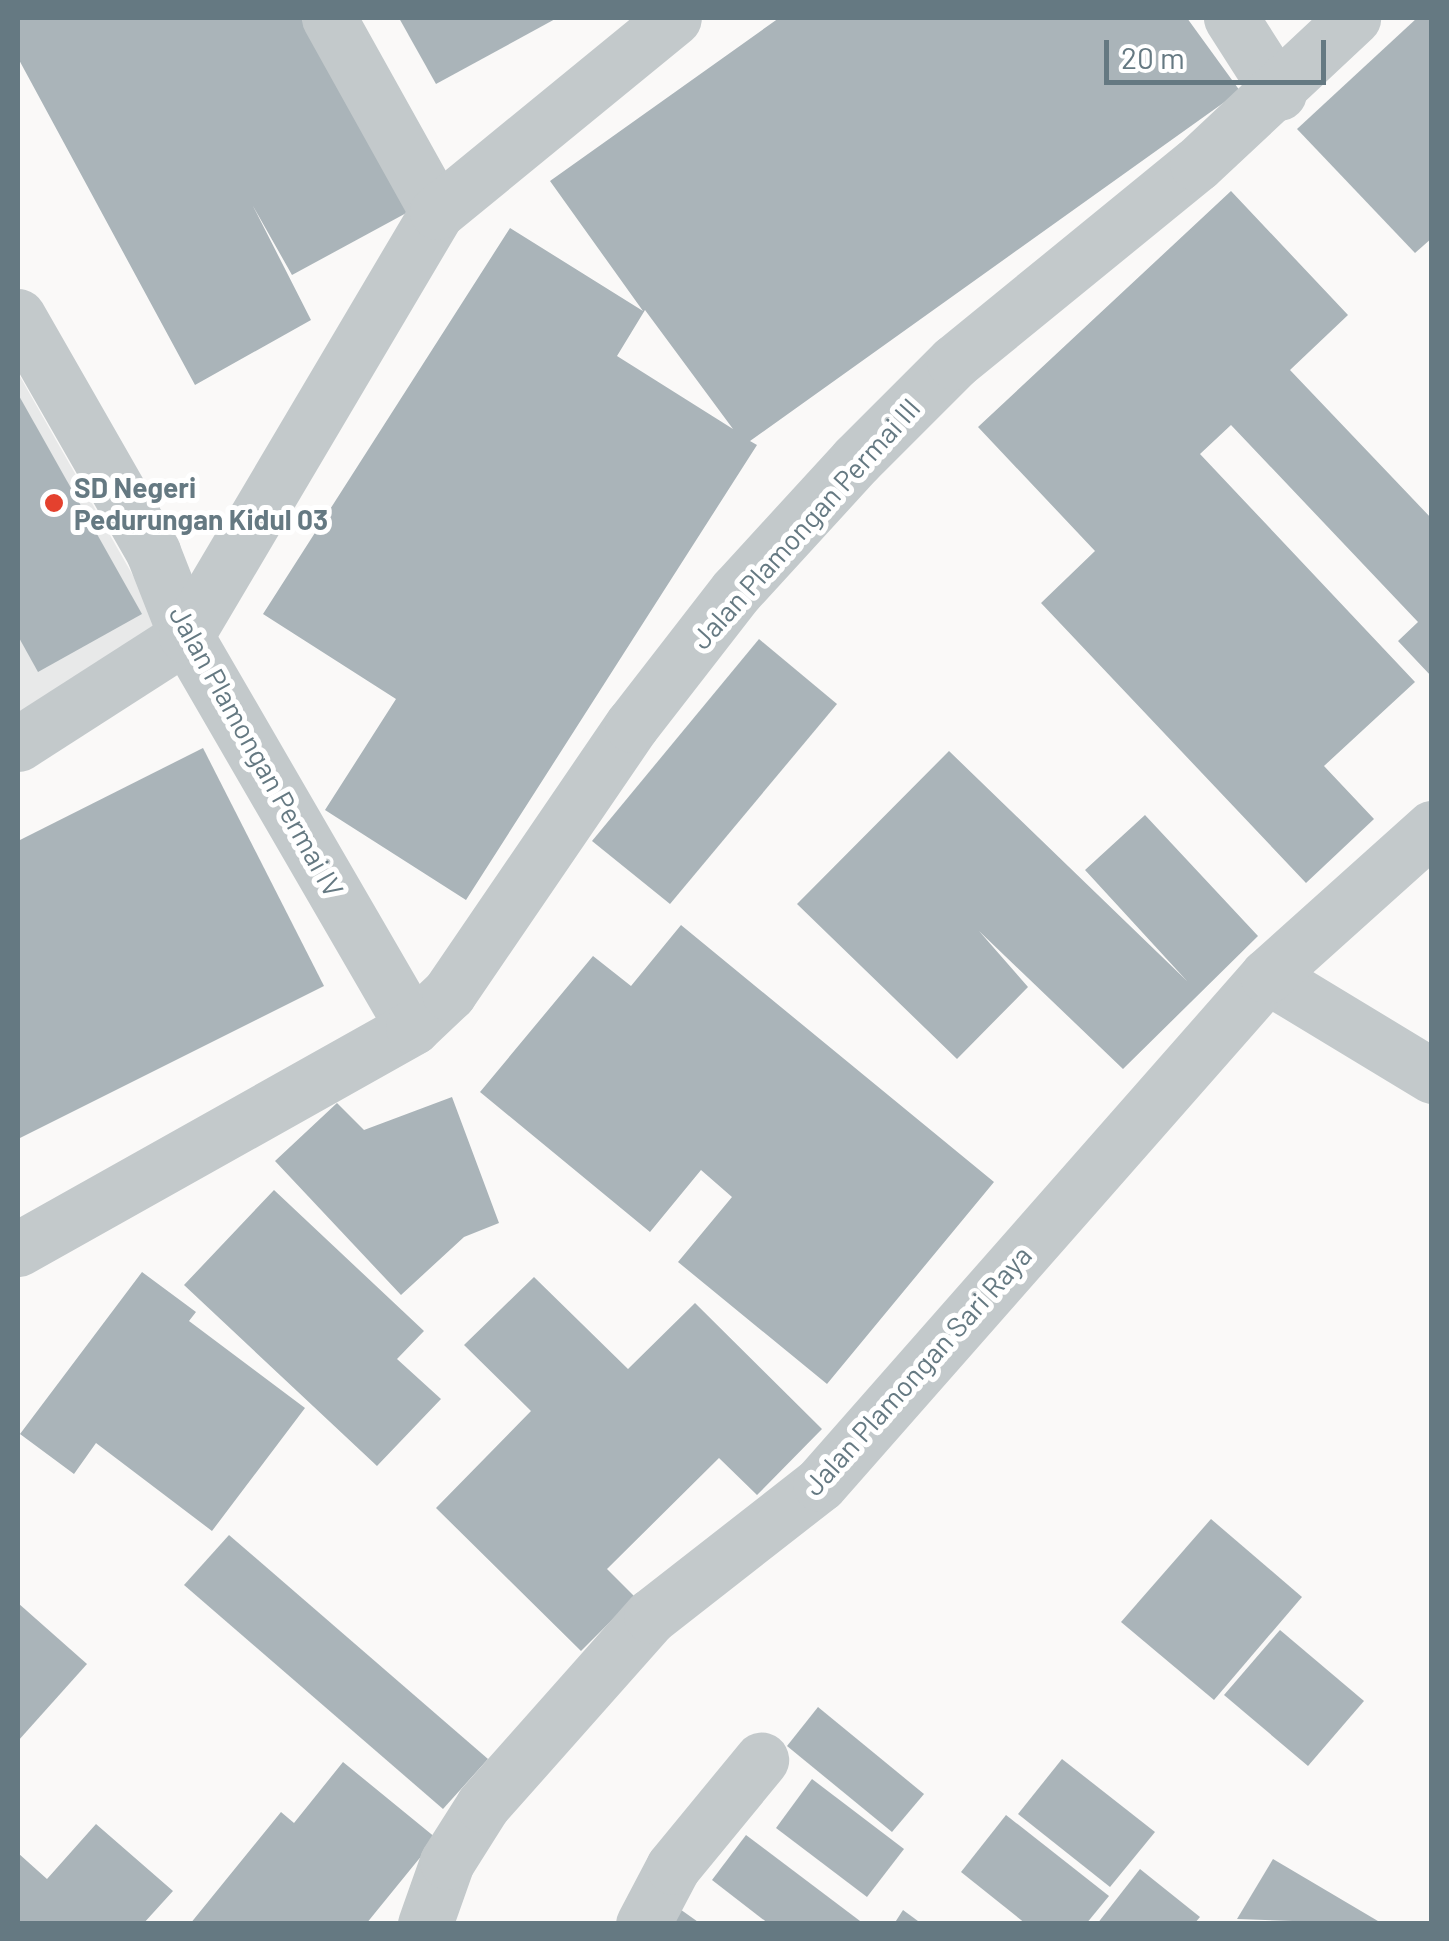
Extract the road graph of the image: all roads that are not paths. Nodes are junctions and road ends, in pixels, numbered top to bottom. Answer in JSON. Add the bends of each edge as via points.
{"nodes":[{"id":1,"x":329,"y":18,"type":"edge"},
{"id":2,"x":674,"y":18,"type":"edge"},
{"id":3,"x":1232,"y":18,"type":"edge"},
{"id":4,"x":1354,"y":18,"type":"edge"},
{"id":5,"x":1278,"y":93,"type":"junction"},
{"id":6,"x":437,"y":212,"type":"junction"},
{"id":7,"x":18,"y":316,"type":"edge"},
{"id":8,"x":186,"y":636,"type":"junction"},
{"id":9,"x":18,"y":744,"type":"edge"},
{"id":10,"x":1432,"y":828,"type":"edge"},
{"id":11,"x":1266,"y":976,"type":"junction"},
{"id":12,"x":413,"y":1026,"type":"junction"},
{"id":13,"x":1432,"y":1076,"type":"edge"},
{"id":14,"x":18,"y":1249,"type":"edge"},
{"id":15,"x":761,"y":1760,"type":"dead end"},
{"id":16,"x":425,"y":1924,"type":"edge"},
{"id":17,"x":642,"y":1924,"type":"edge"}],
"edges":[{"from":1,"to":6,"type":"street"},
{"from":2,"to":6,"type":"street"},
{"from":3,"to":5,"type":"street"},
{"from":4,"to":5,"type":"street","name":"Jalan Plamongan Permai III"},
{"from":5,"to":12,"type":"street","name":"Jalan Plamongan Permai III","via":[[954,362],[856,460],[736,591],[632,724],[448,993]]},
{"from":6,"to":8,"type":"street"},
{"from":7,"to":8,"type":"street","name":"Jalan Plamongan Permai IV","via":[[153,552]]},
{"from":8,"to":9,"type":"street"},
{"from":8,"to":12,"type":"street","name":"Jalan Plamongan Permai IV"},
{"from":10,"to":11,"type":"street","name":"Jalan Plamongan Sari Raya"},
{"from":11,"to":13,"type":"street"},
{"from":11,"to":16,"type":"street","name":"Jalan Plamongan Sari Raya","via":[[820,1484],[650,1616],[483,1804],[447,1862]]},
{"from":12,"to":14,"type":"street","name":"Jalan Plamongan Permai III"},
{"from":15,"to":17,"type":"street","via":[[673,1868]]}]}
